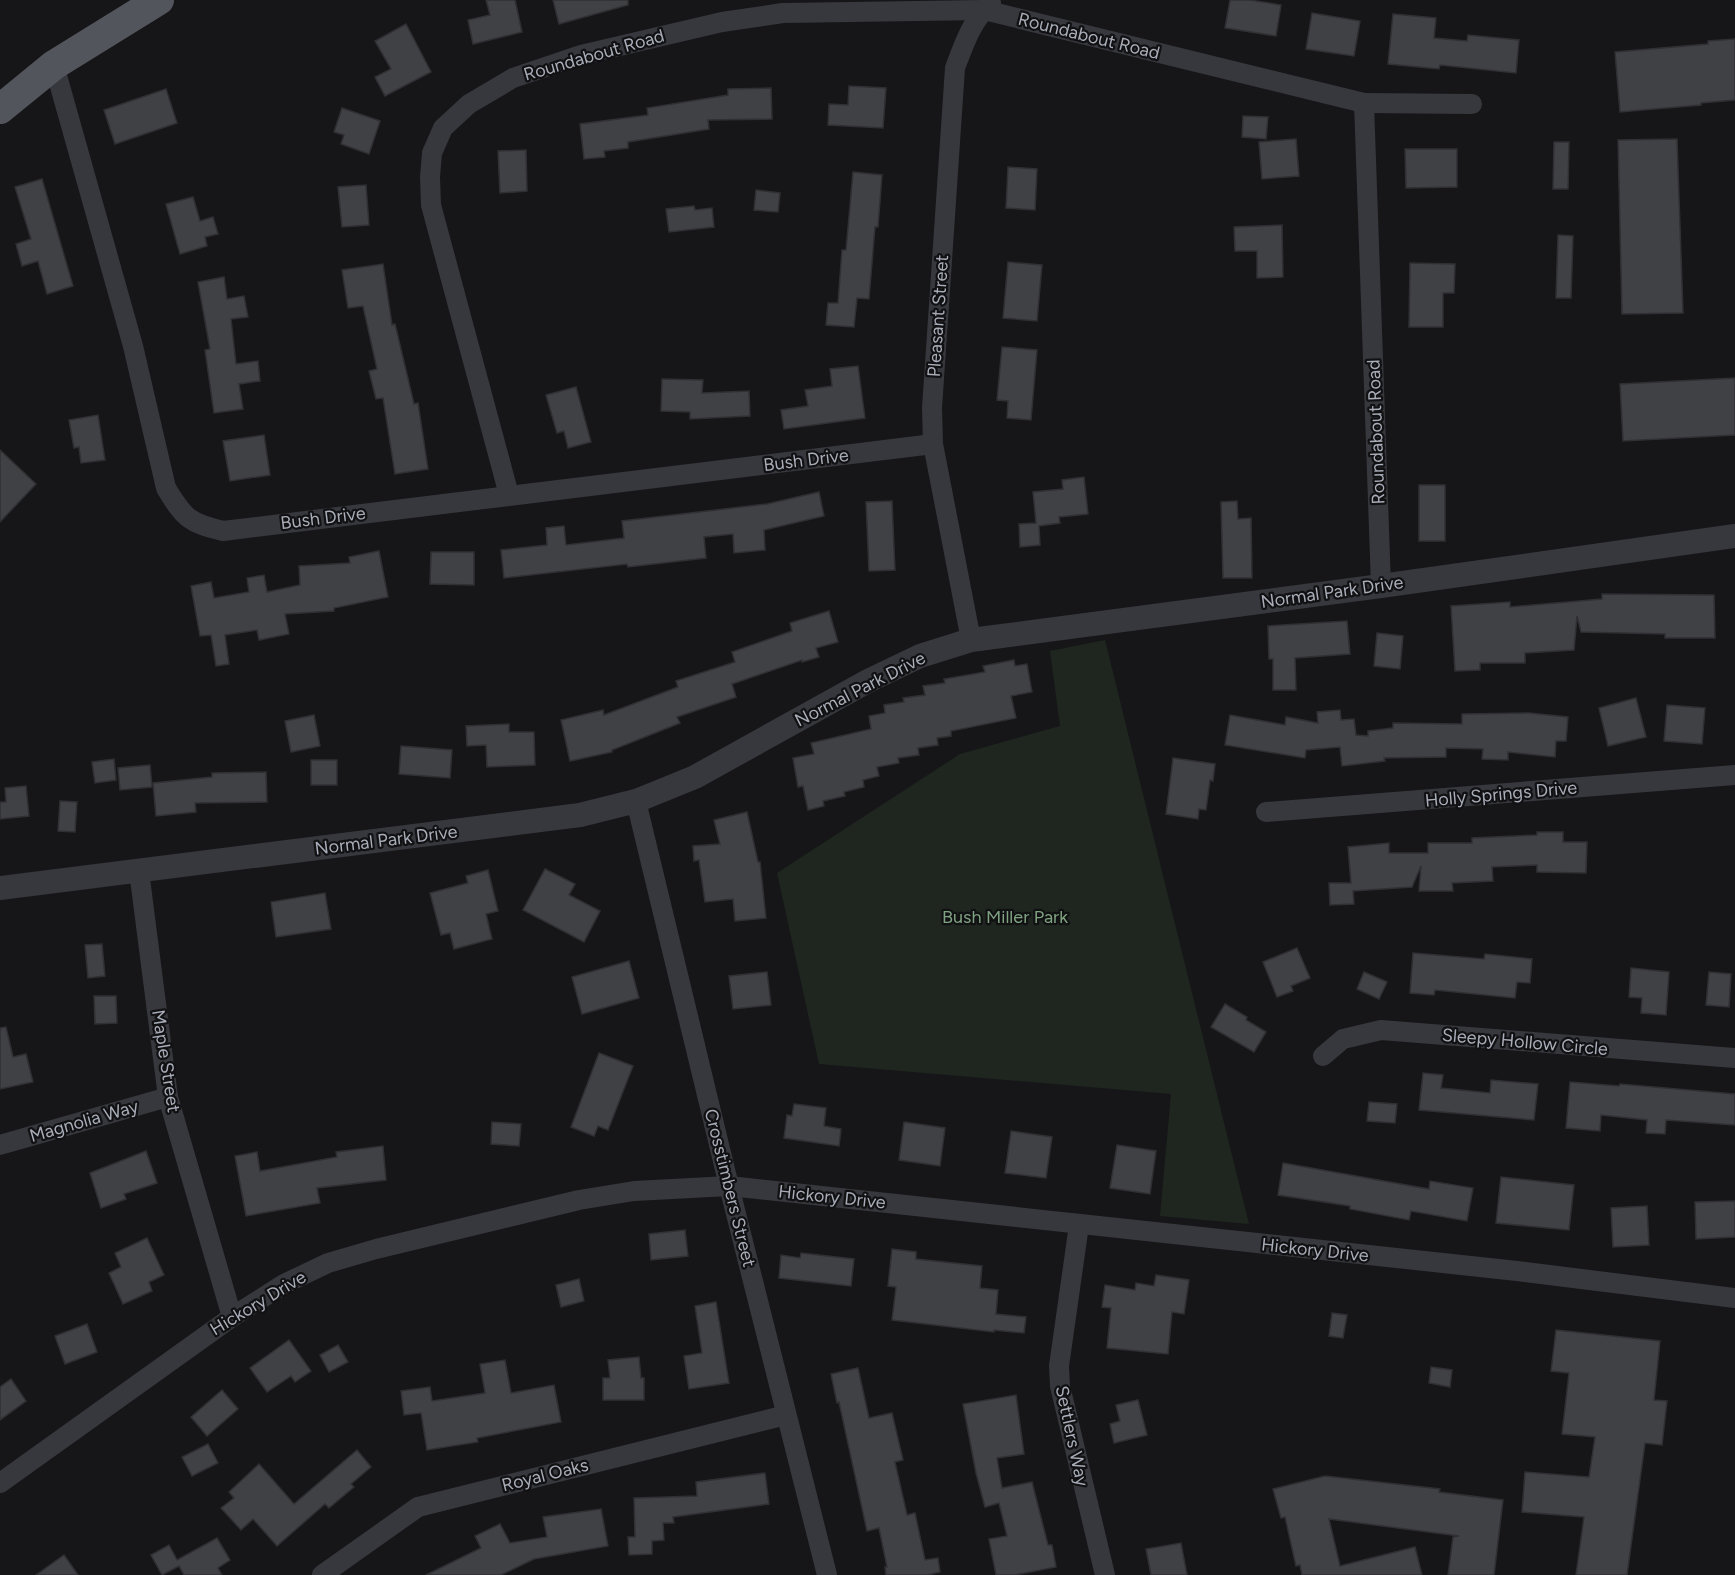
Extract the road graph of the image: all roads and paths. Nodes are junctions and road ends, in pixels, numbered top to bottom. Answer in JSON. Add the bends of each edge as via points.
{"nodes":[{"id":1,"x":159,"y":0,"type":"edge"},
{"id":2,"x":989,"y":5,"type":"edge"},
{"id":3,"x":54,"y":65,"type":"junction"},
{"id":4,"x":1364,"y":103,"type":"junction"},
{"id":5,"x":1472,"y":104,"type":"dead end"},
{"id":6,"x":0,"y":108,"type":"edge"},
{"id":7,"x":933,"y":444,"type":"junction"},
{"id":8,"x":509,"y":495,"type":"junction"},
{"id":9,"x":1735,"y":536,"type":"edge"},
{"id":10,"x":1381,"y":586,"type":"junction"},
{"id":11,"x":970,"y":640,"type":"junction"},
{"id":12,"x":1735,"y":775,"type":"edge"},
{"id":13,"x":636,"y":801,"type":"junction"},
{"id":14,"x":1266,"y":812,"type":"dead end"},
{"id":15,"x":139,"y":871,"type":"junction"},
{"id":16,"x":0,"y":888,"type":"edge"},
{"id":17,"x":1323,"y":1056,"type":"dead end"},
{"id":18,"x":1735,"y":1058,"type":"edge"},
{"id":19,"x":168,"y":1097,"type":"junction"},
{"id":20,"x":0,"y":1145,"type":"edge"},
{"id":21,"x":729,"y":1186,"type":"junction"},
{"id":22,"x":1079,"y":1224,"type":"junction"},
{"id":23,"x":1735,"y":1298,"type":"edge"},
{"id":24,"x":232,"y":1317,"type":"junction"},
{"id":25,"x":786,"y":1415,"type":"junction"},
{"id":26,"x":0,"y":1483,"type":"edge"},
{"id":27,"x":322,"y":1575,"type":"edge"},
{"id":28,"x":827,"y":1575,"type":"edge"},
{"id":29,"x":1105,"y":1575,"type":"edge"}],
"edges":[{"from":1,"to":3,"type":"main road"},
{"from":2,"to":4,"type":"street","name":"Roundabout Road"},
{"from":2,"to":7,"type":"street","name":"Pleasant Street","via":[[968,34],[955,68],[932,408]]},
{"from":2,"to":8,"type":"street","name":"Roundabout Road","via":[[783,13],[722,22],[581,56],[513,78],[469,104],[443,128],[432,153],[431,205]]},
{"from":3,"to":6,"type":"main road"},
{"from":3,"to":8,"type":"street","name":"Bush Drive","via":[[133,346],[166,489],[178,509],[197,525],[223,531]]},
{"from":4,"to":5,"type":"street"},
{"from":4,"to":10,"type":"street","name":"Roundabout Road"},
{"from":7,"to":8,"type":"street","name":"Bush Drive"},
{"from":7,"to":11,"type":"street","name":"Pleasant Street"},
{"from":9,"to":10,"type":"street","name":"Normal Park Drive"},
{"from":10,"to":11,"type":"street","name":"Normal Park Drive"},
{"from":11,"to":13,"type":"street","name":"Normal Park Drive","via":[[920,656],[695,777]]},
{"from":12,"to":14,"type":"street","name":"Holly Springs Drive"},
{"from":13,"to":15,"type":"street","name":"Normal Park Drive","via":[[580,815]]},
{"from":13,"to":21,"type":"street","name":"Crosstimbers Street"},
{"from":15,"to":16,"type":"street","name":"Normal Park Drive"},
{"from":15,"to":19,"type":"street","name":"Maple Street"},
{"from":17,"to":18,"type":"street","name":"Sleepy Hollow Circle","via":[[1343,1039],[1381,1030]]},
{"from":19,"to":20,"type":"street","name":"Magnolia Way"},
{"from":19,"to":24,"type":"street","name":"Maple Street"},
{"from":21,"to":22,"type":"street","name":"Hickory Drive"},
{"from":21,"to":24,"type":"street","name":"Hickory Drive","via":[[634,1191],[579,1200],[376,1249],[328,1263],[284,1284]]},
{"from":21,"to":25,"type":"street","name":"Crosstimbers Street"},
{"from":22,"to":23,"type":"street","name":"Hickory Drive"},
{"from":22,"to":29,"type":"street","name":"Settlers Way","via":[[1059,1366],[1060,1386]]},
{"from":24,"to":26,"type":"street","name":"Hickory Drive"},
{"from":25,"to":27,"type":"street","name":"Royal Oaks","via":[[418,1507]]},
{"from":25,"to":28,"type":"street","name":"Crosstimbers Street"}]}
